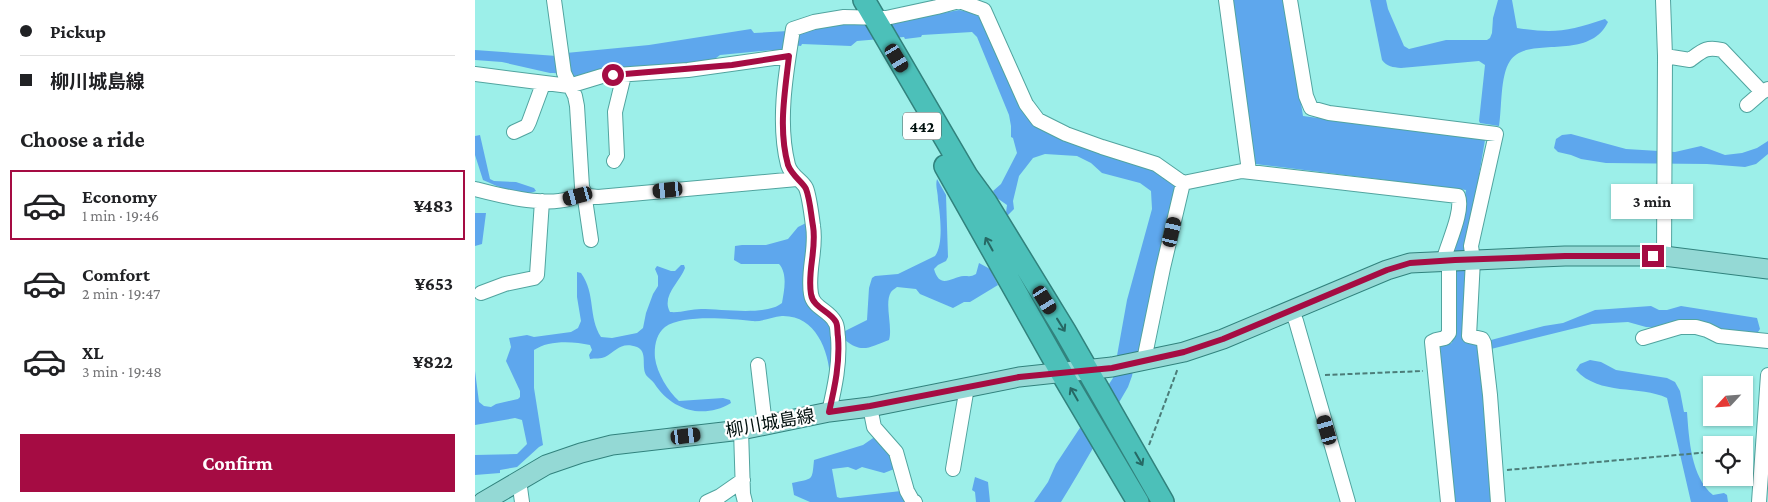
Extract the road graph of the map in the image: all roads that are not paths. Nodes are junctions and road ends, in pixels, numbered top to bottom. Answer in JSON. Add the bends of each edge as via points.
{"nodes":[{"id":1,"x":554,"y":0,"type":"edge"},
{"id":2,"x":959,"y":0,"type":"edge"},
{"id":3,"x":1226,"y":0,"type":"edge"},
{"id":4,"x":1289,"y":0,"type":"edge"},
{"id":5,"x":1663,"y":0,"type":"edge"},
{"id":6,"x":864,"y":12,"type":"edge"},
{"id":7,"x":789,"y":53,"type":"junction"},
{"id":8,"x":1665,"y":56,"type":"junction"},
{"id":9,"x":475,"y":74,"type":"edge"},
{"id":10,"x":624,"y":75,"type":"junction"},
{"id":11,"x":567,"y":80,"type":"junction"},
{"id":12,"x":543,"y":84,"type":"junction"},
{"id":13,"x":1765,"y":90,"type":"edge"},
{"id":14,"x":1747,"y":105,"type":"dead end"},
{"id":15,"x":514,"y":132,"type":"dead end"},
{"id":16,"x":614,"y":161,"type":"dead end"},
{"id":17,"x":1249,"y":171,"type":"junction"},
{"id":18,"x":797,"y":179,"type":"junction"},
{"id":19,"x":1183,"y":183,"type":"junction"},
{"id":20,"x":475,"y":189,"type":"edge"},
{"id":21,"x":585,"y":193,"type":"junction"},
{"id":22,"x":542,"y":201,"type":"junction"},
{"id":23,"x":591,"y":240,"type":"dead end"},
{"id":24,"x":1664,"y":256,"type":"junction"},
{"id":25,"x":1458,"y":261,"type":"junction"},
{"id":26,"x":1768,"y":269,"type":"edge"},
{"id":27,"x":1017,"y":274,"type":"junction"},
{"id":28,"x":481,"y":293,"type":"dead end"},
{"id":29,"x":1291,"y":310,"type":"junction"},
{"id":30,"x":1643,"y":338,"type":"dead end"},
{"id":31,"x":1768,"y":341,"type":"edge"},
{"id":32,"x":1141,"y":361,"type":"junction"},
{"id":33,"x":758,"y":365,"type":"dead end"},
{"id":34,"x":1088,"y":370,"type":"junction"},
{"id":35,"x":1061,"y":372,"type":"junction"},
{"id":36,"x":1768,"y":375,"type":"edge"},
{"id":37,"x":967,"y":387,"type":"junction"},
{"id":38,"x":870,"y":406,"type":"junction"},
{"id":39,"x":829,"y":412,"type":"junction"},
{"id":40,"x":765,"y":425,"type":"junction"},
{"id":41,"x":741,"y":430,"type":"junction"},
{"id":42,"x":953,"y":469,"type":"dead end"},
{"id":43,"x":519,"y":480,"type":"junction"},
{"id":44,"x":743,"y":480,"type":"junction"},
{"id":45,"x":913,"y":501,"type":"edge"},
{"id":46,"x":483,"y":502,"type":"edge"},
{"id":47,"x":521,"y":502,"type":"edge"},
{"id":48,"x":707,"y":502,"type":"edge"},
{"id":49,"x":745,"y":502,"type":"edge"},
{"id":50,"x":1139,"y":502,"type":"edge"},
{"id":51,"x":1163,"y":502,"type":"edge"},
{"id":52,"x":1348,"y":502,"type":"edge"},
{"id":53,"x":1448,"y":502,"type":"edge"},
{"id":54,"x":1499,"y":502,"type":"edge"},
{"id":55,"x":1759,"y":502,"type":"edge"}],
"edges":[{"from":1,"to":11,"type":"street"},
{"from":2,"to":6,"type":"street","via":[[937,8],[886,18]]},
{"from":2,"to":19,"type":"street","via":[[984,10],[1026,104],[1038,120],[1066,134],[1157,164]]},
{"from":3,"to":17,"type":"street"},
{"from":4,"to":25,"type":"street","via":[[1306,96],[1311,108],[1496,134],[1471,246]]},
{"from":5,"to":8,"type":"street"},
{"from":6,"to":7,"type":"street","via":[[793,29]]},
{"from":6,"to":27,"type":"highway","number":"442"},
{"from":7,"to":10,"type":"street","via":[[732,65]]},
{"from":7,"to":18,"type":"street","via":[[782,122],[789,168]]},
{"from":8,"to":13,"type":"street","via":[[1690,60],[1706,49],[1722,50]]},
{"from":8,"to":24,"type":"street"},
{"from":9,"to":12,"type":"street"},
{"from":10,"to":11,"type":"street"},
{"from":10,"to":16,"type":"street","via":[[615,112],[617,156]]},
{"from":11,"to":12,"type":"street"},
{"from":11,"to":21,"type":"street","via":[[577,106]]},
{"from":12,"to":15,"type":"street","via":[[527,126]]},
{"from":13,"to":14,"type":"street"},
{"from":17,"to":19,"type":"street"},
{"from":17,"to":25,"type":"street","via":[[1458,196],[1455,227]]},
{"from":18,"to":21,"type":"street","via":[[598,197]]},
{"from":18,"to":39,"type":"street","via":[[806,187],[815,240],[811,296],[814,303],[836,322],[837,328],[838,376]]},
{"from":19,"to":32,"type":"street"},
{"from":20,"to":22,"type":"street"},
{"from":21,"to":22,"type":"street","via":[[564,200]]},
{"from":21,"to":23,"type":"street"},
{"from":22,"to":28,"type":"street","via":[[537,275]]},
{"from":24,"to":25,"type":"main road","name":"柳川城島線"},
{"from":24,"to":26,"type":"main road","name":"柳川城島線"},
{"from":25,"to":29,"type":"main road","name":"柳川城島線","via":[[1397,266]]},
{"from":25,"to":53,"type":"street","via":[[1449,333],[1445,338],[1432,342]]},
{"from":25,"to":54,"type":"street","via":[[1469,336],[1482,339],[1484,344]]},
{"from":27,"to":34,"type":"highway","number":"442","one_way":true},
{"from":27,"to":35,"type":"highway","number":"442"},
{"from":29,"to":32,"type":"main road","name":"柳川城島線","via":[[1223,339]]},
{"from":29,"to":52,"type":"street"},
{"from":30,"to":31,"type":"street","via":[[1680,327],[1696,327],[1719,336]]},
{"from":32,"to":34,"type":"main road","name":"柳川城島線"},
{"from":33,"to":40,"type":"street"},
{"from":34,"to":35,"type":"main road","name":"柳川城島線"},
{"from":34,"to":51,"type":"highway","number":"442","one_way":true},
{"from":35,"to":37,"type":"main road","name":"柳川城島線"},
{"from":50,"to":35,"type":"highway","number":"442","one_way":true},
{"from":36,"to":55,"type":"street"},
{"from":37,"to":38,"type":"main road","name":"柳川城島線"},
{"from":37,"to":42,"type":"street"},
{"from":38,"to":39,"type":"main road","name":"柳川城島線"},
{"from":38,"to":45,"type":"street","via":[[874,428],[896,452]]},
{"from":39,"to":40,"type":"main road","name":"柳川城島線"},
{"from":40,"to":41,"type":"main road","name":"柳川城島線"},
{"from":41,"to":43,"type":"main road","name":"柳川城島線","via":[[612,445],[546,465]]},
{"from":41,"to":44,"type":"street"},
{"from":43,"to":46,"type":"main road","name":"柳川城島線"},
{"from":43,"to":47,"type":"street"},
{"from":44,"to":48,"type":"street"},
{"from":44,"to":49,"type":"street"}]}
